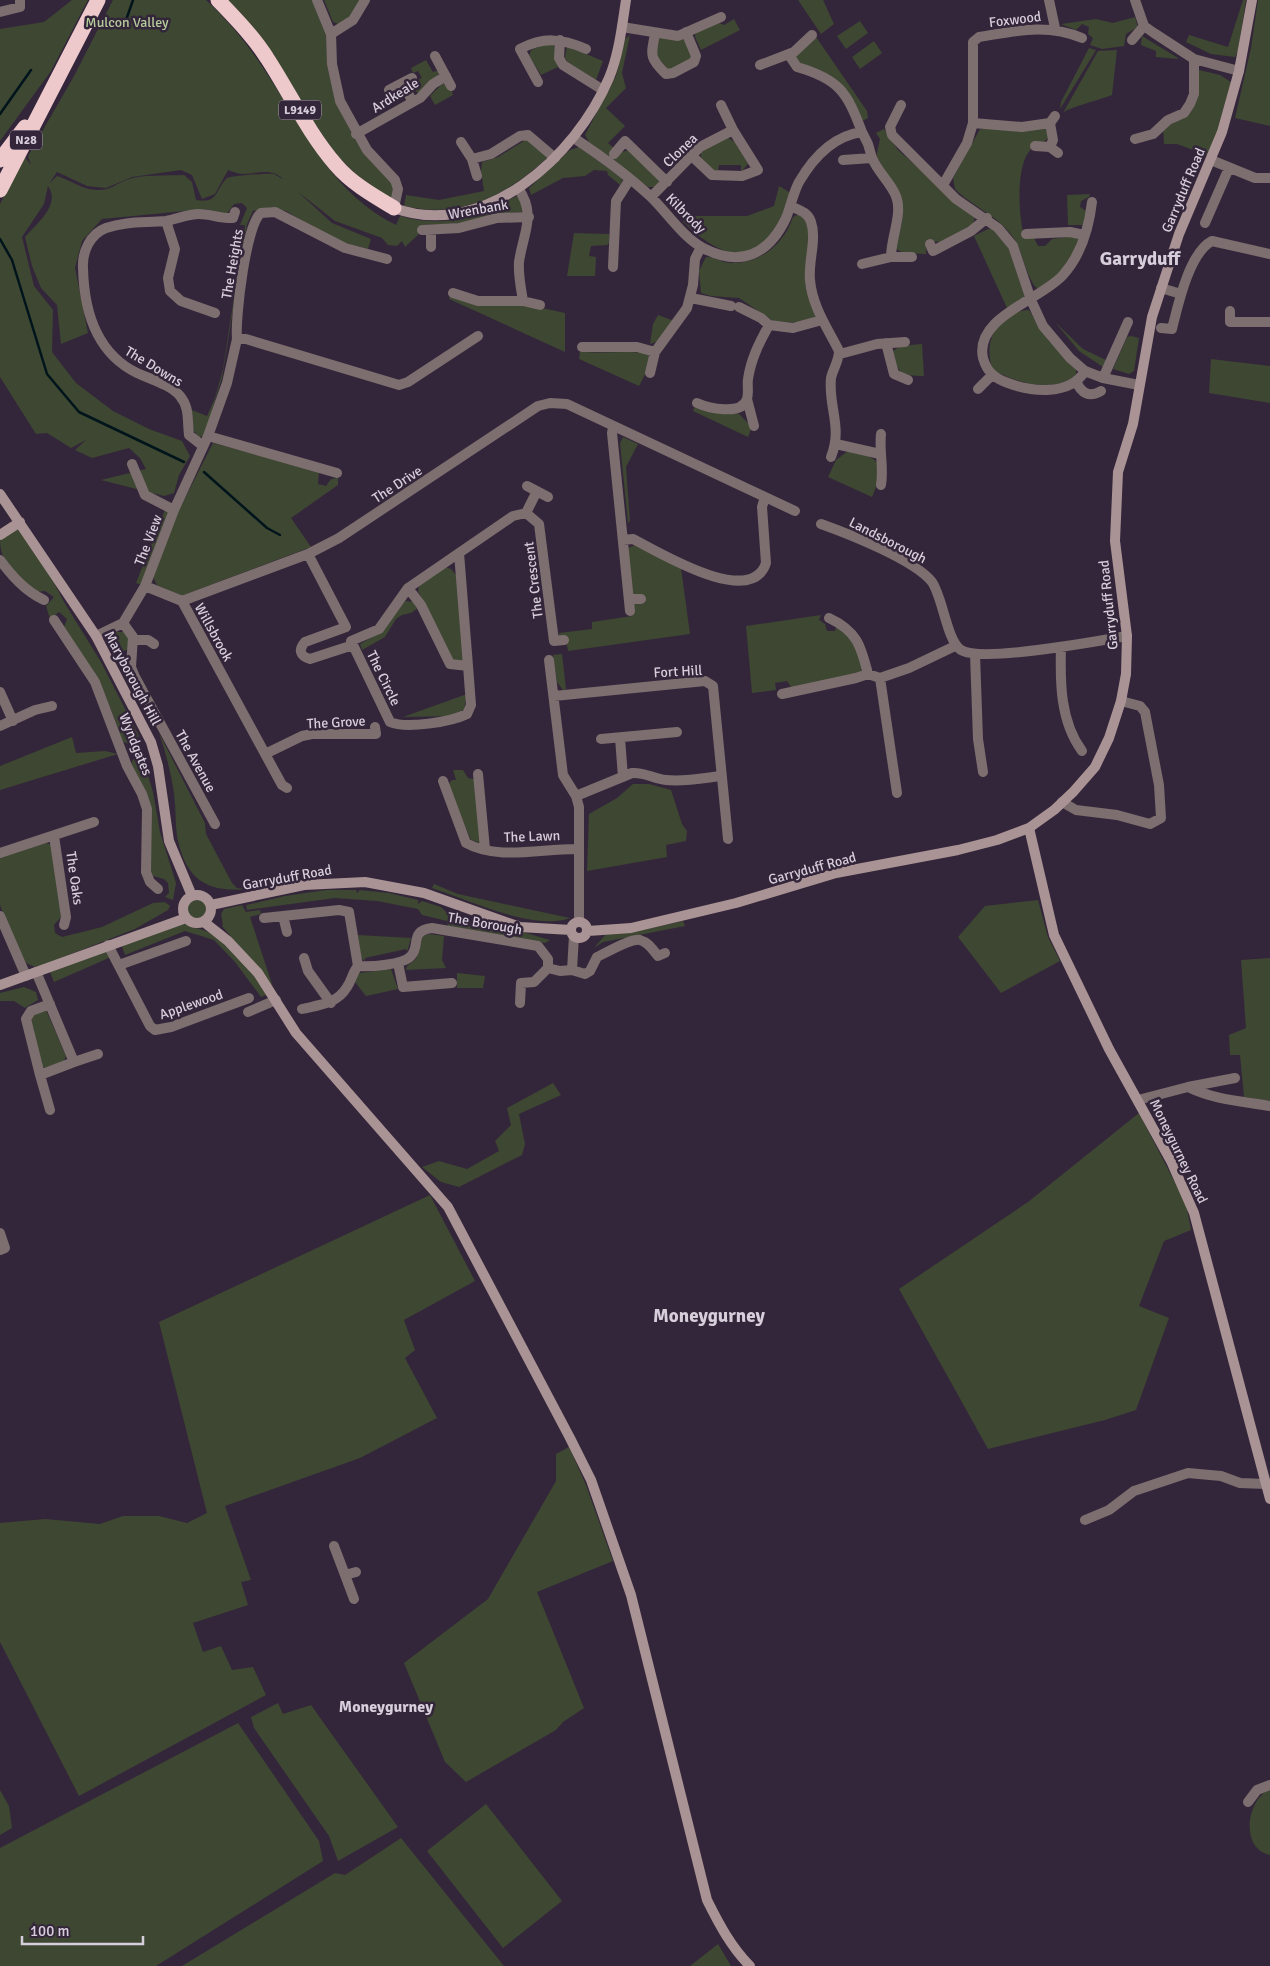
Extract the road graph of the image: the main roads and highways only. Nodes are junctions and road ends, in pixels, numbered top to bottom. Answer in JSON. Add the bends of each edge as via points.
{"nodes":[{"id":1,"x":98,"y":0,"type":"edge"},
{"id":2,"x":218,"y":0,"type":"edge"},
{"id":3,"x":52,"y":91,"type":"junction"},
{"id":4,"x":0,"y":160,"type":"edge"},
{"id":5,"x":0,"y":190,"type":"edge"},
{"id":6,"x":394,"y":208,"type":"road end"}],
"edges":[{"from":1,"to":3,"type":"highway","number":"N28"},
{"from":2,"to":6,"type":"highway","number":"L9149","via":[[266,56],[336,166]]},
{"from":3,"to":4,"type":"highway","number":"N28"},
{"from":3,"to":5,"type":"highway","number":"N28"}]}
